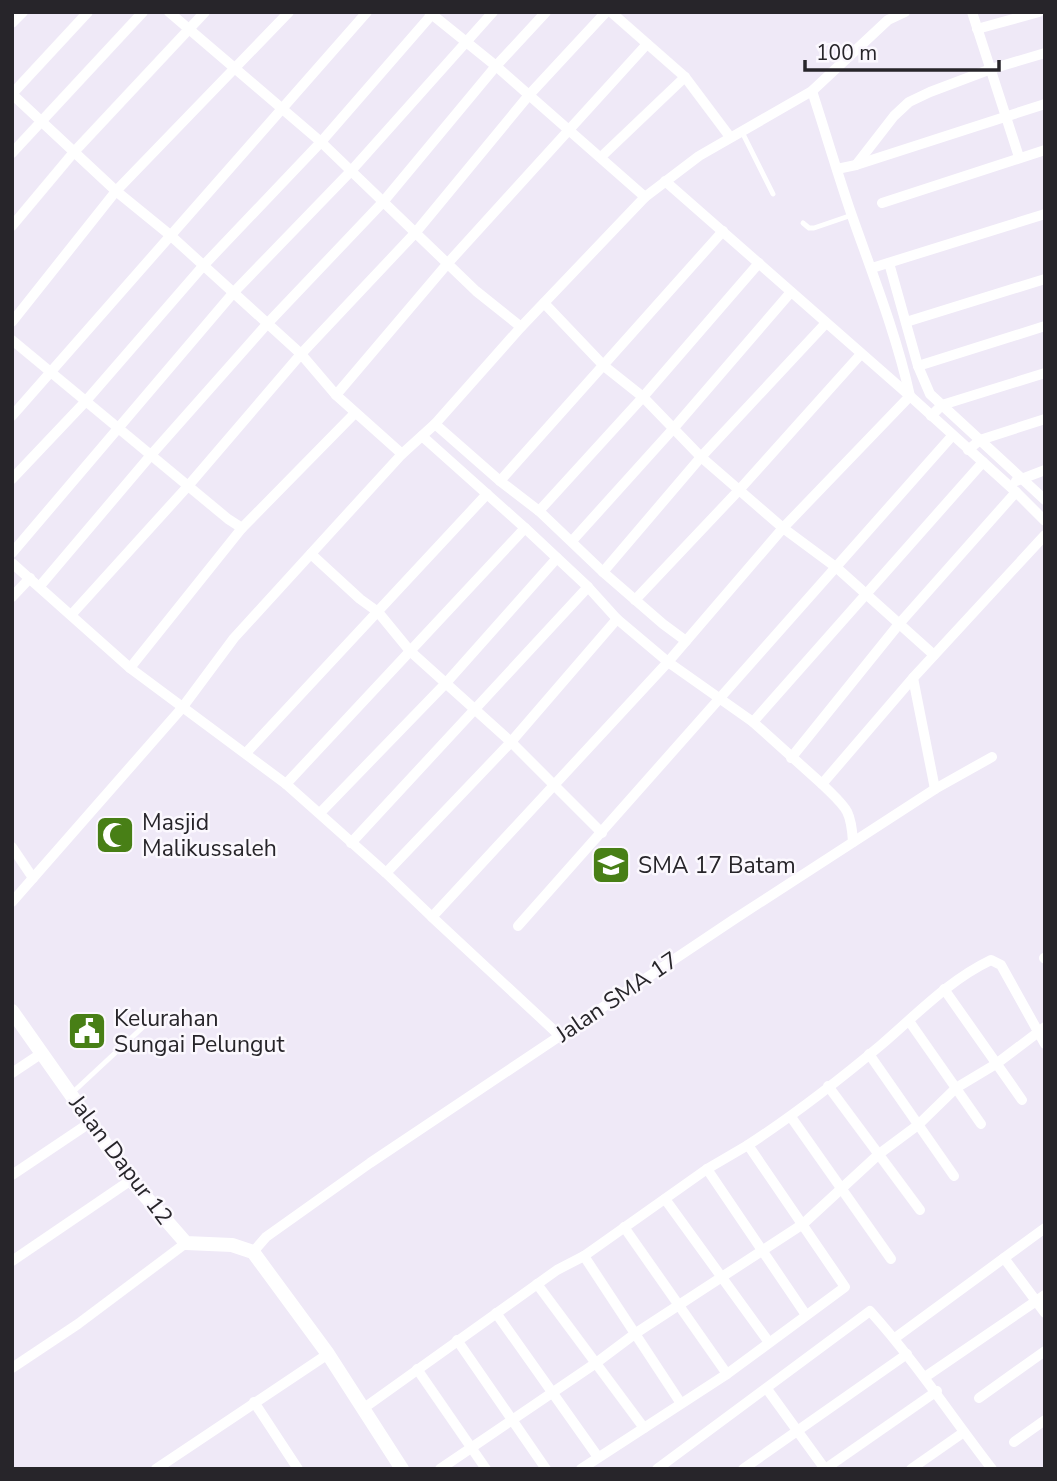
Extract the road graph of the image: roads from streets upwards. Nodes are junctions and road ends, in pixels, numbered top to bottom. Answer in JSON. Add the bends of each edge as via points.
{"nodes":[{"id":1,"x":23,"y":12,"type":"edge"},
{"id":2,"x":88,"y":12,"type":"edge"},
{"id":3,"x":143,"y":12,"type":"edge"},
{"id":4,"x":169,"y":12,"type":"edge"},
{"id":5,"x":205,"y":12,"type":"edge"},
{"id":6,"x":289,"y":12,"type":"edge"},
{"id":7,"x":367,"y":12,"type":"edge"},
{"id":8,"x":493,"y":12,"type":"edge"},
{"id":9,"x":546,"y":12,"type":"edge"},
{"id":10,"x":608,"y":12,"type":"edge"},
{"id":11,"x":905,"y":12,"type":"edge"},
{"id":12,"x":972,"y":12,"type":"edge"},
{"id":13,"x":1039,"y":12,"type":"edge"},
{"id":14,"x":431,"y":13,"type":"edge"},
{"id":15,"x":12,"y":23,"type":"edge"},
{"id":16,"x":977,"y":29,"type":"junction"},
{"id":17,"x":191,"y":30,"type":"junction"},
{"id":18,"x":466,"y":42,"type":"junction"},
{"id":19,"x":647,"y":44,"type":"junction"},
{"id":20,"x":1045,"y":54,"type":"edge"},
{"id":21,"x":496,"y":66,"type":"junction"},
{"id":22,"x":233,"y":67,"type":"junction"},
{"id":23,"x":991,"y":69,"type":"junction"},
{"id":24,"x":685,"y":77,"type":"junction"},
{"id":25,"x":812,"y":91,"type":"junction"},
{"id":26,"x":529,"y":95,"type":"junction"},
{"id":27,"x":1045,"y":104,"type":"edge"},
{"id":28,"x":283,"y":108,"type":"junction"},
{"id":29,"x":1005,"y":116,"type":"junction"},
{"id":30,"x":40,"y":121,"type":"junction"},
{"id":31,"x":568,"y":130,"type":"junction"},
{"id":32,"x":730,"y":137,"type":"junction"},
{"id":33,"x":321,"y":142,"type":"junction"},
{"id":34,"x":1045,"y":150,"type":"edge"},
{"id":35,"x":74,"y":152,"type":"junction"},
{"id":36,"x":12,"y":153,"type":"edge"},
{"id":37,"x":601,"y":157,"type":"junction"},
{"id":38,"x":1019,"y":157,"type":"junction"},
{"id":39,"x":856,"y":165,"type":"junction"},
{"id":40,"x":836,"y":169,"type":"junction"},
{"id":41,"x":351,"y":171,"type":"junction"},
{"id":42,"x":665,"y":181,"type":"junction"},
{"id":43,"x":116,"y":191,"type":"junction"},
{"id":44,"x":645,"y":197,"type":"junction"},
{"id":45,"x":383,"y":202,"type":"junction"},
{"id":46,"x":882,"y":204,"type":"dead end"},
{"id":47,"x":1045,"y":214,"type":"edge"},
{"id":48,"x":12,"y":226,"type":"edge"},
{"id":49,"x":723,"y":231,"type":"junction"},
{"id":50,"x":416,"y":232,"type":"junction"},
{"id":51,"x":170,"y":235,"type":"junction"},
{"id":52,"x":889,"y":262,"type":"junction"},
{"id":53,"x":448,"y":263,"type":"junction"},
{"id":54,"x":759,"y":263,"type":"junction"},
{"id":55,"x":203,"y":266,"type":"junction"},
{"id":56,"x":872,"y":268,"type":"junction"},
{"id":57,"x":1045,"y":279,"type":"edge"},
{"id":58,"x":234,"y":292,"type":"junction"},
{"id":59,"x":791,"y":292,"type":"junction"},
{"id":60,"x":544,"y":303,"type":"junction"},
{"id":61,"x":12,"y":322,"type":"edge"},
{"id":62,"x":906,"y":322,"type":"junction"},
{"id":63,"x":826,"y":323,"type":"junction"},
{"id":64,"x":268,"y":324,"type":"junction"},
{"id":65,"x":1045,"y":326,"type":"edge"},
{"id":66,"x":522,"y":327,"type":"junction"},
{"id":67,"x":12,"y":340,"type":"edge"},
{"id":68,"x":301,"y":354,"type":"junction"},
{"id":69,"x":861,"y":354,"type":"junction"},
{"id":70,"x":604,"y":366,"type":"junction"},
{"id":71,"x":918,"y":366,"type":"junction"},
{"id":72,"x":51,"y":373,"type":"junction"},
{"id":73,"x":1045,"y":373,"type":"edge"},
{"id":74,"x":336,"y":395,"type":"junction"},
{"id":75,"x":910,"y":396,"type":"junction"},
{"id":76,"x":643,"y":397,"type":"junction"},
{"id":77,"x":85,"y":402,"type":"junction"},
{"id":78,"x":942,"y":405,"type":"junction"},
{"id":79,"x":355,"y":413,"type":"junction"},
{"id":80,"x":12,"y":416,"type":"edge"},
{"id":81,"x":931,"y":416,"type":"junction"},
{"id":82,"x":1045,"y":419,"type":"edge"},
{"id":83,"x":435,"y":424,"type":"junction"},
{"id":84,"x":117,"y":428,"type":"junction"},
{"id":85,"x":673,"y":429,"type":"junction"},
{"id":86,"x":422,"y":436,"type":"junction"},
{"id":87,"x":952,"y":436,"type":"junction"},
{"id":88,"x":980,"y":440,"type":"junction"},
{"id":89,"x":968,"y":450,"type":"junction"},
{"id":90,"x":402,"y":454,"type":"junction"},
{"id":91,"x":151,"y":455,"type":"junction"},
{"id":92,"x":701,"y":457,"type":"junction"},
{"id":93,"x":983,"y":462,"type":"junction"},
{"id":94,"x":1045,"y":470,"type":"edge"},
{"id":95,"x":1020,"y":478,"type":"junction"},
{"id":96,"x":12,"y":479,"type":"edge"},
{"id":97,"x":500,"y":481,"type":"junction"},
{"id":98,"x":1008,"y":484,"type":"junction"},
{"id":99,"x":188,"y":486,"type":"junction"},
{"id":100,"x":740,"y":489,"type":"junction"},
{"id":101,"x":1016,"y":492,"type":"junction"},
{"id":102,"x":487,"y":494,"type":"junction"},
{"id":103,"x":1045,"y":500,"type":"edge"},
{"id":104,"x":539,"y":511,"type":"junction"},
{"id":105,"x":1045,"y":521,"type":"edge"},
{"id":106,"x":242,"y":528,"type":"junction"},
{"id":107,"x":525,"y":528,"type":"junction"},
{"id":108,"x":783,"y":528,"type":"junction"},
{"id":109,"x":1045,"y":535,"type":"edge"},
{"id":110,"x":572,"y":541,"type":"junction"},
{"id":111,"x":12,"y":553,"type":"edge"},
{"id":112,"x":311,"y":554,"type":"junction"},
{"id":113,"x":557,"y":558,"type":"junction"},
{"id":114,"x":12,"y":564,"type":"edge"},
{"id":115,"x":837,"y":568,"type":"junction"},
{"id":116,"x":603,"y":572,"type":"junction"},
{"id":117,"x":30,"y":578,"type":"junction"},
{"id":118,"x":40,"y":586,"type":"junction"},
{"id":119,"x":588,"y":587,"type":"junction"},
{"id":120,"x":866,"y":595,"type":"junction"},
{"id":121,"x":12,"y":597,"type":"edge"},
{"id":122,"x":635,"y":600,"type":"junction"},
{"id":123,"x":378,"y":612,"type":"junction"},
{"id":124,"x":72,"y":614,"type":"junction"},
{"id":125,"x":617,"y":619,"type":"junction"},
{"id":126,"x":899,"y":624,"type":"junction"},
{"id":127,"x":686,"y":641,"type":"junction"},
{"id":128,"x":410,"y":651,"type":"junction"},
{"id":129,"x":934,"y":655,"type":"junction"},
{"id":130,"x":668,"y":662,"type":"junction"},
{"id":131,"x":130,"y":668,"type":"junction"},
{"id":132,"x":914,"y":678,"type":"junction"},
{"id":133,"x":446,"y":683,"type":"junction"},
{"id":134,"x":719,"y":698,"type":"junction"},
{"id":135,"x":182,"y":708,"type":"junction"},
{"id":136,"x":474,"y":709,"type":"junction"},
{"id":137,"x":753,"y":722,"type":"junction"},
{"id":138,"x":511,"y":742,"type":"junction"},
{"id":139,"x":246,"y":753,"type":"junction"},
{"id":140,"x":992,"y":757,"type":"dead end"},
{"id":141,"x":791,"y":758,"type":"junction"},
{"id":142,"x":286,"y":784,"type":"junction"},
{"id":143,"x":555,"y":785,"type":"junction"},
{"id":144,"x":822,"y":785,"type":"junction"},
{"id":145,"x":935,"y":789,"type":"junction"},
{"id":146,"x":320,"y":813,"type":"junction"},
{"id":147,"x":602,"y":833,"type":"junction"},
{"id":148,"x":853,"y":842,"type":"junction"},
{"id":149,"x":351,"y":843,"type":"junction"},
{"id":150,"x":12,"y":848,"type":"edge"},
{"id":151,"x":386,"y":873,"type":"junction"},
{"id":152,"x":33,"y":878,"type":"junction"},
{"id":153,"x":12,"y":902,"type":"edge"},
{"id":154,"x":432,"y":917,"type":"junction"},
{"id":155,"x":518,"y":926,"type":"dead end"},
{"id":156,"x":944,"y":989,"type":"junction"},
{"id":157,"x":12,"y":1010,"type":"edge"},
{"id":158,"x":909,"y":1021,"type":"junction"},
{"id":159,"x":1041,"y":1030,"type":"edge"},
{"id":160,"x":559,"y":1035,"type":"junction"},
{"id":161,"x":1045,"y":1044,"type":"edge"},
{"id":162,"x":42,"y":1053,"type":"junction"},
{"id":163,"x":869,"y":1054,"type":"junction"},
{"id":164,"x":996,"y":1064,"type":"junction"},
{"id":165,"x":12,"y":1073,"type":"edge"},
{"id":166,"x":828,"y":1086,"type":"junction"},
{"id":167,"x":956,"y":1088,"type":"junction"},
{"id":168,"x":1021,"y":1100,"type":"dead end"},
{"id":169,"x":791,"y":1117,"type":"junction"},
{"id":170,"x":91,"y":1122,"type":"junction"},
{"id":171,"x":981,"y":1124,"type":"dead end"},
{"id":172,"x":918,"y":1125,"type":"junction"},
{"id":173,"x":748,"y":1145,"type":"junction"},
{"id":174,"x":879,"y":1154,"type":"junction"},
{"id":175,"x":706,"y":1169,"type":"junction"},
{"id":176,"x":12,"y":1175,"type":"edge"},
{"id":177,"x":954,"y":1176,"type":"dead end"},
{"id":178,"x":131,"y":1180,"type":"junction"},
{"id":179,"x":841,"y":1189,"type":"junction"},
{"id":180,"x":665,"y":1199,"type":"junction"},
{"id":181,"x":920,"y":1210,"type":"dead end"},
{"id":182,"x":803,"y":1224,"type":"junction"},
{"id":183,"x":624,"y":1227,"type":"junction"},
{"id":184,"x":1045,"y":1228,"type":"edge"},
{"id":185,"x":186,"y":1243,"type":"junction"},
{"id":186,"x":761,"y":1250,"type":"junction"},
{"id":187,"x":253,"y":1252,"type":"junction"},
{"id":188,"x":584,"y":1256,"type":"junction"},
{"id":189,"x":1004,"y":1258,"type":"junction"},
{"id":190,"x":891,"y":1259,"type":"dead end"},
{"id":191,"x":12,"y":1261,"type":"edge"},
{"id":192,"x":722,"y":1276,"type":"junction"},
{"id":193,"x":537,"y":1284,"type":"junction"},
{"id":194,"x":1040,"y":1298,"type":"edge"},
{"id":195,"x":680,"y":1305,"type":"junction"},
{"id":196,"x":496,"y":1313,"type":"junction"},
{"id":197,"x":1045,"y":1313,"type":"edge"},
{"id":198,"x":806,"y":1315,"type":"junction"},
{"id":199,"x":636,"y":1333,"type":"junction"},
{"id":200,"x":895,"y":1338,"type":"junction"},
{"id":201,"x":457,"y":1340,"type":"junction"},
{"id":202,"x":768,"y":1341,"type":"junction"},
{"id":203,"x":1045,"y":1352,"type":"edge"},
{"id":204,"x":328,"y":1354,"type":"junction"},
{"id":205,"x":907,"y":1354,"type":"junction"},
{"id":206,"x":596,"y":1363,"type":"junction"},
{"id":207,"x":12,"y":1368,"type":"edge"},
{"id":208,"x":416,"y":1368,"type":"junction"},
{"id":209,"x":727,"y":1374,"type":"junction"},
{"id":210,"x":925,"y":1377,"type":"junction"},
{"id":211,"x":768,"y":1389,"type":"junction"},
{"id":212,"x":937,"y":1391,"type":"junction"},
{"id":213,"x":553,"y":1392,"type":"junction"},
{"id":214,"x":979,"y":1398,"type":"dead end"},
{"id":215,"x":254,"y":1402,"type":"junction"},
{"id":216,"x":680,"y":1402,"type":"junction"},
{"id":217,"x":364,"y":1408,"type":"junction"},
{"id":218,"x":512,"y":1420,"type":"junction"},
{"id":219,"x":1045,"y":1420,"type":"edge"},
{"id":220,"x":644,"y":1428,"type":"junction"},
{"id":221,"x":798,"y":1432,"type":"junction"},
{"id":222,"x":964,"y":1432,"type":"junction"},
{"id":223,"x":1014,"y":1442,"type":"dead end"},
{"id":224,"x":472,"y":1448,"type":"junction"},
{"id":225,"x":598,"y":1457,"type":"junction"},
{"id":226,"x":673,"y":1464,"type":"edge"},
{"id":227,"x":294,"y":1467,"type":"edge"},
{"id":228,"x":156,"y":1469,"type":"edge"},
{"id":229,"x":402,"y":1469,"type":"edge"},
{"id":230,"x":440,"y":1469,"type":"edge"},
{"id":231,"x":486,"y":1469,"type":"edge"},
{"id":232,"x":546,"y":1469,"type":"edge"},
{"id":233,"x":581,"y":1469,"type":"edge"},
{"id":234,"x":657,"y":1469,"type":"edge"},
{"id":235,"x":743,"y":1469,"type":"edge"},
{"id":236,"x":825,"y":1469,"type":"edge"},
{"id":237,"x":911,"y":1469,"type":"edge"},
{"id":238,"x":992,"y":1469,"type":"edge"}],
"edges":[{"from":1,"to":15,"type":"street"},
{"from":2,"to":30,"type":"street","via":[[12,94]]},
{"from":3,"to":30,"type":"street"},
{"from":4,"to":17,"type":"street"},
{"from":5,"to":17,"type":"street"},
{"from":6,"to":22,"type":"street"},
{"from":7,"to":28,"type":"street"},
{"from":8,"to":18,"type":"street"},
{"from":9,"to":21,"type":"street"},
{"from":10,"to":19,"type":"street"},
{"from":10,"to":26,"type":"street"},
{"from":11,"to":25,"type":"street","via":[[888,20]]},
{"from":12,"to":16,"type":"street"},
{"from":13,"to":16,"type":"street"},
{"from":14,"to":18,"type":"street"},
{"from":14,"to":33,"type":"street"},
{"from":16,"to":23,"type":"street"},
{"from":17,"to":22,"type":"street"},
{"from":17,"to":35,"type":"street"},
{"from":18,"to":21,"type":"street"},
{"from":18,"to":41,"type":"street"},
{"from":19,"to":24,"type":"street"},
{"from":19,"to":31,"type":"street"},
{"from":20,"to":23,"type":"street"},
{"from":21,"to":26,"type":"street"},
{"from":21,"to":45,"type":"street"},
{"from":22,"to":28,"type":"street"},
{"from":22,"to":43,"type":"street"},
{"from":23,"to":29,"type":"street"},
{"from":23,"to":39,"type":"street","via":[[909,102]]},
{"from":24,"to":32,"type":"street"},
{"from":24,"to":37,"type":"street"},
{"from":25,"to":32,"type":"street"},
{"from":25,"to":40,"type":"street"},
{"from":26,"to":31,"type":"street"},
{"from":26,"to":50,"type":"street"},
{"from":27,"to":29,"type":"street"},
{"from":28,"to":33,"type":"street"},
{"from":28,"to":51,"type":"street"},
{"from":29,"to":38,"type":"street"},
{"from":29,"to":39,"type":"street"},
{"from":30,"to":35,"type":"street"},
{"from":30,"to":36,"type":"street"},
{"from":31,"to":37,"type":"street"},
{"from":31,"to":53,"type":"street"},
{"from":32,"to":42,"type":"street"},
{"from":33,"to":41,"type":"street"},
{"from":33,"to":55,"type":"street"},
{"from":34,"to":38,"type":"street"},
{"from":35,"to":43,"type":"street"},
{"from":35,"to":48,"type":"street"},
{"from":37,"to":44,"type":"street"},
{"from":38,"to":46,"type":"street"},
{"from":39,"to":40,"type":"street"},
{"from":40,"to":56,"type":"street"},
{"from":41,"to":45,"type":"street"},
{"from":41,"to":58,"type":"street"},
{"from":42,"to":44,"type":"street"},
{"from":42,"to":49,"type":"street"},
{"from":43,"to":51,"type":"street"},
{"from":43,"to":61,"type":"street"},
{"from":44,"to":60,"type":"street"},
{"from":45,"to":50,"type":"street"},
{"from":45,"to":64,"type":"street"},
{"from":47,"to":52,"type":"street"},
{"from":49,"to":54,"type":"street"},
{"from":49,"to":70,"type":"street"},
{"from":50,"to":53,"type":"street"},
{"from":50,"to":68,"type":"street"},
{"from":51,"to":55,"type":"street"},
{"from":51,"to":72,"type":"street"},
{"from":52,"to":56,"type":"street"},
{"from":52,"to":62,"type":"street"},
{"from":53,"to":66,"type":"street"},
{"from":53,"to":74,"type":"street"},
{"from":54,"to":59,"type":"street"},
{"from":54,"to":76,"type":"street"},
{"from":55,"to":58,"type":"street"},
{"from":55,"to":77,"type":"street"},
{"from":56,"to":75,"type":"street"},
{"from":57,"to":62,"type":"street"},
{"from":58,"to":64,"type":"street"},
{"from":58,"to":84,"type":"street"},
{"from":59,"to":63,"type":"street"},
{"from":59,"to":85,"type":"street"},
{"from":60,"to":66,"type":"street"},
{"from":60,"to":70,"type":"street"},
{"from":62,"to":71,"type":"street"},
{"from":63,"to":69,"type":"street"},
{"from":63,"to":92,"type":"street"},
{"from":64,"to":68,"type":"street"},
{"from":64,"to":91,"type":"street"},
{"from":65,"to":71,"type":"street"},
{"from":66,"to":83,"type":"street"},
{"from":67,"to":72,"type":"street"},
{"from":68,"to":74,"type":"street"},
{"from":68,"to":99,"type":"street"},
{"from":69,"to":75,"type":"street"},
{"from":69,"to":100,"type":"street"},
{"from":70,"to":76,"type":"street"},
{"from":70,"to":97,"type":"street"},
{"from":71,"to":78,"type":"street","via":[[930,394]]},
{"from":72,"to":77,"type":"street"},
{"from":72,"to":80,"type":"street"},
{"from":73,"to":78,"type":"street"},
{"from":74,"to":79,"type":"street"},
{"from":75,"to":81,"type":"street"},
{"from":75,"to":108,"type":"street"},
{"from":76,"to":85,"type":"street"},
{"from":76,"to":104,"type":"street"},
{"from":77,"to":84,"type":"street"},
{"from":77,"to":96,"type":"street"},
{"from":78,"to":81,"type":"street"},
{"from":78,"to":88,"type":"street"},
{"from":79,"to":90,"type":"street"},
{"from":79,"to":106,"type":"street"},
{"from":81,"to":87,"type":"street"},
{"from":82,"to":88,"type":"street"},
{"from":83,"to":86,"type":"street"},
{"from":83,"to":97,"type":"street"},
{"from":84,"to":91,"type":"street"},
{"from":84,"to":111,"type":"street"},
{"from":85,"to":92,"type":"street"},
{"from":85,"to":110,"type":"street"},
{"from":86,"to":90,"type":"street"},
{"from":86,"to":102,"type":"street"},
{"from":87,"to":89,"type":"street"},
{"from":87,"to":115,"type":"street"},
{"from":88,"to":89,"type":"street"},
{"from":88,"to":95,"type":"street"},
{"from":89,"to":93,"type":"street"},
{"from":90,"to":112,"type":"street"},
{"from":91,"to":99,"type":"street"},
{"from":91,"to":118,"type":"street"},
{"from":92,"to":100,"type":"street"},
{"from":92,"to":116,"type":"street"},
{"from":93,"to":98,"type":"street"},
{"from":93,"to":120,"type":"street"},
{"from":94,"to":95,"type":"street"},
{"from":95,"to":98,"type":"street"},
{"from":95,"to":103,"type":"street"},
{"from":97,"to":104,"type":"street"},
{"from":98,"to":101,"type":"street"},
{"from":99,"to":106,"type":"street"},
{"from":99,"to":124,"type":"street"},
{"from":100,"to":108,"type":"street"},
{"from":100,"to":122,"type":"street"},
{"from":101,"to":105,"type":"street"},
{"from":101,"to":126,"type":"street"},
{"from":102,"to":107,"type":"street"},
{"from":102,"to":123,"type":"street"},
{"from":104,"to":110,"type":"street"},
{"from":106,"to":131,"type":"street"},
{"from":107,"to":113,"type":"street"},
{"from":107,"to":128,"type":"street"},
{"from":108,"to":115,"type":"street"},
{"from":108,"to":127,"type":"street"},
{"from":109,"to":129,"type":"street"},
{"from":110,"to":116,"type":"street"},
{"from":112,"to":123,"type":"street"},
{"from":112,"to":135,"type":"street","via":[[234,638]]},
{"from":113,"to":119,"type":"street"},
{"from":113,"to":133,"type":"street"},
{"from":114,"to":117,"type":"street"},
{"from":115,"to":120,"type":"street"},
{"from":115,"to":134,"type":"street"},
{"from":116,"to":122,"type":"street"},
{"from":117,"to":118,"type":"street"},
{"from":117,"to":121,"type":"street"},
{"from":118,"to":124,"type":"street"},
{"from":119,"to":125,"type":"street"},
{"from":119,"to":136,"type":"street"},
{"from":120,"to":126,"type":"street"},
{"from":120,"to":137,"type":"street"},
{"from":122,"to":127,"type":"street"},
{"from":123,"to":128,"type":"street"},
{"from":123,"to":139,"type":"street"},
{"from":124,"to":131,"type":"street"},
{"from":125,"to":130,"type":"street"},
{"from":125,"to":138,"type":"street"},
{"from":126,"to":129,"type":"street"},
{"from":126,"to":141,"type":"street"},
{"from":127,"to":130,"type":"street"},
{"from":128,"to":133,"type":"street"},
{"from":128,"to":142,"type":"street"},
{"from":129,"to":132,"type":"street"},
{"from":130,"to":134,"type":"street"},
{"from":130,"to":143,"type":"street"},
{"from":131,"to":135,"type":"street"},
{"from":132,"to":144,"type":"street"},
{"from":132,"to":145,"type":"street"},
{"from":133,"to":136,"type":"street"},
{"from":133,"to":146,"type":"street"},
{"from":134,"to":137,"type":"street"},
{"from":134,"to":147,"type":"street"},
{"from":135,"to":139,"type":"street"},
{"from":135,"to":152,"type":"street"},
{"from":136,"to":138,"type":"street"},
{"from":136,"to":149,"type":"street"},
{"from":137,"to":141,"type":"street"},
{"from":138,"to":143,"type":"street"},
{"from":138,"to":151,"type":"street"},
{"from":139,"to":142,"type":"street"},
{"from":140,"to":145,"type":"street","name":"Jalan SMA 17"},
{"from":141,"to":144,"type":"street"},
{"from":142,"to":146,"type":"street"},
{"from":143,"to":147,"type":"street"},
{"from":143,"to":154,"type":"street"},
{"from":144,"to":148,"type":"street","via":[[852,820]]},
{"from":145,"to":148,"type":"street","name":"Jalan SMA 17"},
{"from":146,"to":149,"type":"street"},
{"from":147,"to":155,"type":"street"},
{"from":148,"to":160,"type":"street","name":"Jalan SMA 17"},
{"from":149,"to":151,"type":"street"},
{"from":150,"to":152,"type":"street"},
{"from":151,"to":154,"type":"street"},
{"from":152,"to":153,"type":"street"},
{"from":154,"to":160,"type":"street"},
{"from":156,"to":158,"type":"street"},
{"from":156,"to":159,"type":"street","via":[[991,960],[1001,965]]},
{"from":156,"to":164,"type":"street"},
{"from":157,"to":162,"type":"street","name":"Jalan Dapur 12"},
{"from":158,"to":163,"type":"street"},
{"from":158,"to":167,"type":"street"},
{"from":159,"to":161,"type":"street"},
{"from":159,"to":164,"type":"street"},
{"from":160,"to":187,"type":"street","name":"Jalan SMA 17","via":[[370,1163],[266,1237]]},
{"from":162,"to":165,"type":"street"},
{"from":162,"to":170,"type":"street","name":"Jalan Dapur 12"},
{"from":163,"to":166,"type":"street"},
{"from":163,"to":172,"type":"street"},
{"from":164,"to":167,"type":"street"},
{"from":164,"to":168,"type":"street"},
{"from":166,"to":169,"type":"street"},
{"from":166,"to":174,"type":"street"},
{"from":167,"to":171,"type":"street"},
{"from":167,"to":172,"type":"street"},
{"from":169,"to":173,"type":"street"},
{"from":169,"to":179,"type":"street"},
{"from":170,"to":176,"type":"street"},
{"from":170,"to":178,"type":"street","name":"Jalan Dapur 12"},
{"from":172,"to":174,"type":"street"},
{"from":172,"to":177,"type":"street"},
{"from":173,"to":175,"type":"street"},
{"from":173,"to":182,"type":"street"},
{"from":174,"to":179,"type":"street"},
{"from":174,"to":181,"type":"street"},
{"from":175,"to":180,"type":"street"},
{"from":175,"to":186,"type":"street"},
{"from":178,"to":185,"type":"street","name":"Jalan Dapur 12"},
{"from":178,"to":191,"type":"street"},
{"from":179,"to":182,"type":"street"},
{"from":179,"to":190,"type":"street"},
{"from":180,"to":183,"type":"street"},
{"from":180,"to":192,"type":"street"},
{"from":182,"to":186,"type":"street"},
{"from":182,"to":198,"type":"street","via":[[845,1287]]},
{"from":183,"to":188,"type":"street"},
{"from":183,"to":195,"type":"street"},
{"from":184,"to":189,"type":"street"},
{"from":185,"to":187,"type":"street","name":"Jalan Dapur 12","via":[[232,1245]]},
{"from":185,"to":207,"type":"street"},
{"from":186,"to":192,"type":"street"},
{"from":186,"to":198,"type":"street"},
{"from":187,"to":204,"type":"street"},
{"from":188,"to":193,"type":"street"},
{"from":188,"to":199,"type":"street"},
{"from":189,"to":194,"type":"street"},
{"from":189,"to":200,"type":"street"},
{"from":192,"to":195,"type":"street"},
{"from":192,"to":202,"type":"street"},
{"from":193,"to":196,"type":"street"},
{"from":193,"to":206,"type":"street"},
{"from":194,"to":197,"type":"street"},
{"from":194,"to":210,"type":"street"},
{"from":195,"to":199,"type":"street"},
{"from":195,"to":209,"type":"street"},
{"from":196,"to":201,"type":"street"},
{"from":196,"to":213,"type":"street"},
{"from":198,"to":202,"type":"street"},
{"from":199,"to":206,"type":"street"},
{"from":199,"to":216,"type":"street"},
{"from":200,"to":205,"type":"street"},
{"from":200,"to":211,"type":"street","via":[[870,1311]]},
{"from":201,"to":208,"type":"street"},
{"from":201,"to":218,"type":"street"},
{"from":202,"to":209,"type":"street"},
{"from":203,"to":214,"type":"street"},
{"from":204,"to":215,"type":"street"},
{"from":204,"to":217,"type":"street"},
{"from":205,"to":210,"type":"street"},
{"from":205,"to":221,"type":"street"},
{"from":206,"to":213,"type":"street"},
{"from":206,"to":220,"type":"street"},
{"from":208,"to":217,"type":"street"},
{"from":208,"to":224,"type":"street"},
{"from":209,"to":216,"type":"street"},
{"from":210,"to":212,"type":"street"},
{"from":211,"to":221,"type":"street"},
{"from":211,"to":226,"type":"street"},
{"from":212,"to":222,"type":"street"},
{"from":212,"to":236,"type":"street"},
{"from":213,"to":218,"type":"street"},
{"from":213,"to":225,"type":"street"},
{"from":215,"to":227,"type":"street"},
{"from":215,"to":228,"type":"street"},
{"from":216,"to":220,"type":"street"},
{"from":217,"to":229,"type":"street"},
{"from":218,"to":224,"type":"street"},
{"from":218,"to":232,"type":"street"},
{"from":219,"to":223,"type":"street"},
{"from":220,"to":225,"type":"street"},
{"from":221,"to":235,"type":"street"},
{"from":221,"to":236,"type":"street"},
{"from":222,"to":237,"type":"street"},
{"from":222,"to":238,"type":"street"},
{"from":224,"to":230,"type":"street"},
{"from":224,"to":231,"type":"street"},
{"from":225,"to":233,"type":"street"},
{"from":226,"to":234,"type":"street"}]}
